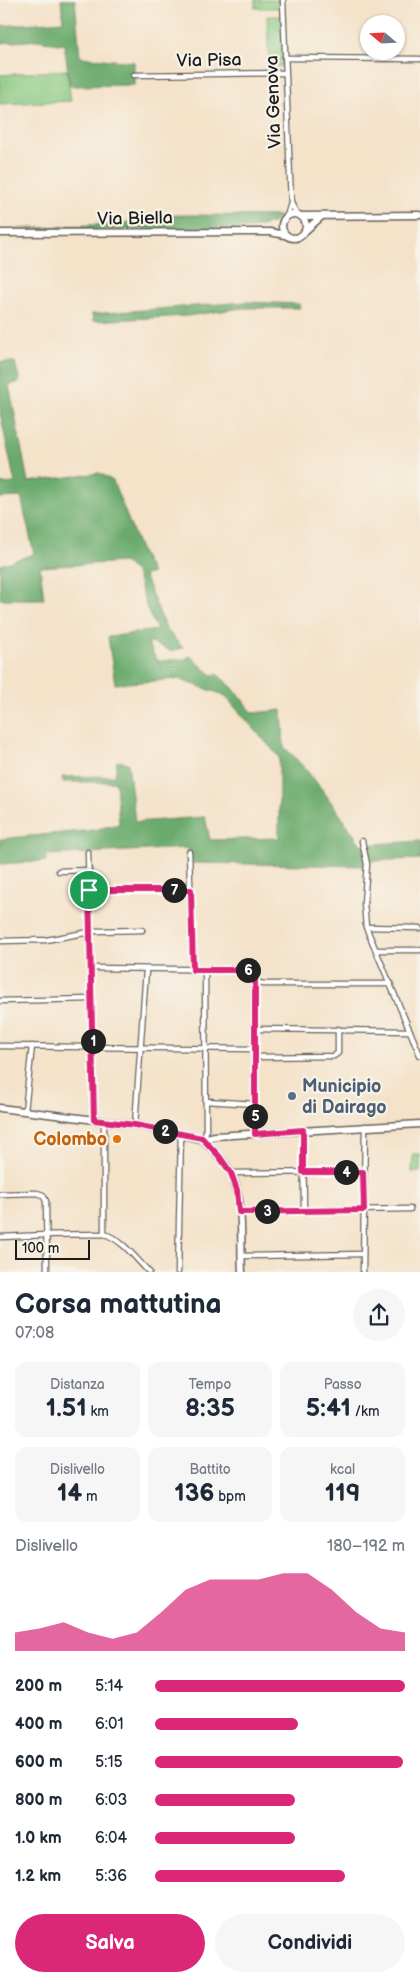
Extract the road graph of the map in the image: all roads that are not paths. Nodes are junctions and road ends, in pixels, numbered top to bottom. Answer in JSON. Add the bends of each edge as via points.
{"nodes":[{"id":1,"x":283,"y":0,"type":"edge"},
{"id":2,"x":285,"y":58,"type":"junction"},
{"id":3,"x":420,"y":59,"type":"edge"},
{"id":4,"x":285,"y":73,"type":"junction"},
{"id":5,"x":134,"y":75,"type":"dead end"},
{"id":6,"x":291,"y":203,"type":"junction"},
{"id":7,"x":299,"y":215,"type":"junction"},
{"id":8,"x":420,"y":215,"type":"edge"},
{"id":9,"x":287,"y":216,"type":"junction"},
{"id":10,"x":322,"y":216,"type":"junction"},
{"id":11,"x":282,"y":224,"type":"junction"},
{"id":12,"x":306,"y":230,"type":"junction"},
{"id":13,"x":270,"y":232,"type":"junction"},
{"id":14,"x":0,"y":234,"type":"edge"},
{"id":15,"x":285,"y":235,"type":"junction"},
{"id":16,"x":362,"y":841,"type":"dead end"},
{"id":17,"x":88,"y":852,"type":"dead end"},
{"id":18,"x":190,"y":852,"type":"dead end"},
{"id":19,"x":89,"y":870,"type":"junction"},
{"id":20,"x":59,"y":871,"type":"dead end"},
{"id":21,"x":89,"y":890,"type":"junction"},
{"id":22,"x":191,"y":890,"type":"junction"},
{"id":23,"x":366,"y":927,"type":"junction"},
{"id":24,"x":420,"y":928,"type":"edge"},
{"id":25,"x":142,"y":930,"type":"dead end"},
{"id":26,"x":90,"y":932,"type":"junction"},
{"id":27,"x":0,"y":941,"type":"edge"},
{"id":28,"x":377,"y":950,"type":"junction"},
{"id":29,"x":420,"y":950,"type":"edge"},
{"id":30,"x":91,"y":968,"type":"junction"},
{"id":31,"x":146,"y":970,"type":"junction"},
{"id":32,"x":193,"y":970,"type":"junction"},
{"id":33,"x":205,"y":970,"type":"junction"},
{"id":34,"x":255,"y":982,"type":"junction"},
{"id":35,"x":391,"y":984,"type":"junction"},
{"id":36,"x":92,"y":999,"type":"junction"},
{"id":37,"x":0,"y":1001,"type":"edge"},
{"id":38,"x":255,"y":1029,"type":"junction"},
{"id":39,"x":338,"y":1030,"type":"junction"},
{"id":40,"x":410,"y":1031,"type":"junction"},
{"id":41,"x":0,"y":1046,"type":"edge"},
{"id":42,"x":32,"y":1046,"type":"junction"},
{"id":43,"x":93,"y":1046,"type":"junction"},
{"id":44,"x":140,"y":1046,"type":"junction"},
{"id":45,"x":206,"y":1048,"type":"junction"},
{"id":46,"x":255,"y":1049,"type":"junction"},
{"id":47,"x":420,"y":1055,"type":"edge"},
{"id":48,"x":255,"y":1057,"type":"junction"},
{"id":49,"x":206,"y":1101,"type":"junction"},
{"id":50,"x":255,"y":1104,"type":"junction"},
{"id":51,"x":0,"y":1108,"type":"edge"},
{"id":52,"x":25,"y":1111,"type":"junction"},
{"id":53,"x":94,"y":1120,"type":"junction"},
{"id":54,"x":104,"y":1122,"type":"junction"},
{"id":55,"x":420,"y":1124,"type":"edge"},
{"id":56,"x":135,"y":1125,"type":"junction"},
{"id":57,"x":364,"y":1126,"type":"junction"},
{"id":58,"x":303,"y":1130,"type":"junction"},
{"id":59,"x":182,"y":1134,"type":"junction"},
{"id":60,"x":255,"y":1134,"type":"junction"},
{"id":61,"x":202,"y":1138,"type":"junction"},
{"id":62,"x":303,"y":1172,"type":"junction"},
{"id":63,"x":363,"y":1172,"type":"junction"},
{"id":64,"x":231,"y":1173,"type":"junction"},
{"id":65,"x":0,"y":1194,"type":"edge"},
{"id":66,"x":410,"y":1209,"type":"dead end"},
{"id":67,"x":364,"y":1210,"type":"junction"},
{"id":68,"x":304,"y":1211,"type":"junction"},
{"id":69,"x":239,"y":1212,"type":"junction"},
{"id":70,"x":47,"y":1234,"type":"junction"},
{"id":71,"x":104,"y":1234,"type":"junction"},
{"id":72,"x":0,"y":1236,"type":"edge"},
{"id":73,"x":363,"y":1254,"type":"junction"},
{"id":74,"x":241,"y":1256,"type":"junction"},
{"id":75,"x":47,"y":1272,"type":"edge"},
{"id":76,"x":149,"y":1272,"type":"edge"},
{"id":77,"x":178,"y":1272,"type":"edge"},
{"id":78,"x":242,"y":1272,"type":"edge"},
{"id":79,"x":363,"y":1272,"type":"edge"}],
"edges":[{"from":1,"to":2,"type":"street","name":"Via Genova"},
{"from":2,"to":3,"type":"street"},
{"from":2,"to":4,"type":"street","name":"Via Genova"},
{"from":4,"to":5,"type":"street","name":"Via Pisa"},
{"from":4,"to":6,"type":"street","name":"Via Genova"},
{"from":6,"to":7,"type":"street","name":"Via Genova"},
{"from":6,"to":9,"type":"street","name":"Via Genova"},
{"from":7,"to":9,"type":"street"},
{"from":7,"to":10,"type":"street"},
{"from":7,"to":12,"type":"street","via":[[306,222]]},
{"from":8,"to":10,"type":"street"},
{"from":9,"to":11,"type":"street"},
{"from":10,"to":12,"type":"street"},
{"from":11,"to":13,"type":"street"},
{"from":11,"to":15,"type":"street"},
{"from":12,"to":15,"type":"street","via":[[299,238]]},
{"from":13,"to":14,"type":"street","name":"Via Biella"},
{"from":13,"to":15,"type":"street","name":"Via Biella"},
{"from":16,"to":23,"type":"street","via":[[367,864]]},
{"from":17,"to":19,"type":"street"},
{"from":18,"to":22,"type":"street"},
{"from":19,"to":20,"type":"street"},
{"from":19,"to":21,"type":"street"},
{"from":21,"to":22,"type":"street"},
{"from":21,"to":26,"type":"street"},
{"from":22,"to":32,"type":"street"},
{"from":23,"to":24,"type":"street"},
{"from":23,"to":28,"type":"street"},
{"from":25,"to":26,"type":"street"},
{"from":26,"to":27,"type":"street","via":[[46,940]]},
{"from":26,"to":30,"type":"street"},
{"from":28,"to":29,"type":"street"},
{"from":28,"to":35,"type":"street"},
{"from":30,"to":31,"type":"street"},
{"from":30,"to":36,"type":"street"},
{"from":31,"to":32,"type":"street"},
{"from":31,"to":44,"type":"street"},
{"from":32,"to":33,"type":"street"},
{"from":33,"to":34,"type":"street","via":[[250,970],[254,972]]},
{"from":33,"to":45,"type":"street"},
{"from":34,"to":35,"type":"street"},
{"from":34,"to":38,"type":"street"},
{"from":35,"to":40,"type":"street"},
{"from":36,"to":37,"type":"street"},
{"from":36,"to":43,"type":"street"},
{"from":38,"to":39,"type":"street"},
{"from":38,"to":46,"type":"street"},
{"from":39,"to":40,"type":"street"},
{"from":39,"to":48,"type":"street","via":[[338,1053],[334,1056]]},
{"from":40,"to":47,"type":"street"},
{"from":41,"to":42,"type":"street"},
{"from":42,"to":43,"type":"street"},
{"from":42,"to":52,"type":"street"},
{"from":43,"to":44,"type":"street"},
{"from":43,"to":53,"type":"street"},
{"from":44,"to":45,"type":"street"},
{"from":44,"to":56,"type":"street"},
{"from":45,"to":46,"type":"street"},
{"from":45,"to":49,"type":"street"},
{"from":46,"to":48,"type":"street"},
{"from":48,"to":50,"type":"street"},
{"from":49,"to":50,"type":"street"},
{"from":49,"to":61,"type":"street","via":[[206,1132]]},
{"from":50,"to":60,"type":"street"},
{"from":51,"to":52,"type":"street"},
{"from":52,"to":53,"type":"street"},
{"from":53,"to":54,"type":"street"},
{"from":54,"to":56,"type":"street"},
{"from":54,"to":71,"type":"street"},
{"from":55,"to":57,"type":"street"},
{"from":56,"to":59,"type":"street"},
{"from":57,"to":58,"type":"street"},
{"from":57,"to":63,"type":"street"},
{"from":58,"to":60,"type":"street"},
{"from":58,"to":62,"type":"street"},
{"from":59,"to":61,"type":"street"},
{"from":59,"to":77,"type":"street"},
{"from":60,"to":61,"type":"street"},
{"from":61,"to":64,"type":"street"},
{"from":62,"to":63,"type":"street"},
{"from":62,"to":64,"type":"street"},
{"from":62,"to":68,"type":"street"},
{"from":63,"to":67,"type":"street"},
{"from":64,"to":69,"type":"street"},
{"from":65,"to":70,"type":"street","via":[[43,1195]]},
{"from":66,"to":67,"type":"street"},
{"from":67,"to":68,"type":"street"},
{"from":67,"to":73,"type":"street"},
{"from":68,"to":69,"type":"street"},
{"from":69,"to":74,"type":"street"},
{"from":70,"to":71,"type":"street"},
{"from":70,"to":72,"type":"street"},
{"from":70,"to":75,"type":"street"},
{"from":71,"to":76,"type":"street","via":[[121,1243]]},
{"from":73,"to":74,"type":"street"},
{"from":73,"to":79,"type":"street"},
{"from":74,"to":78,"type":"street"}]}
